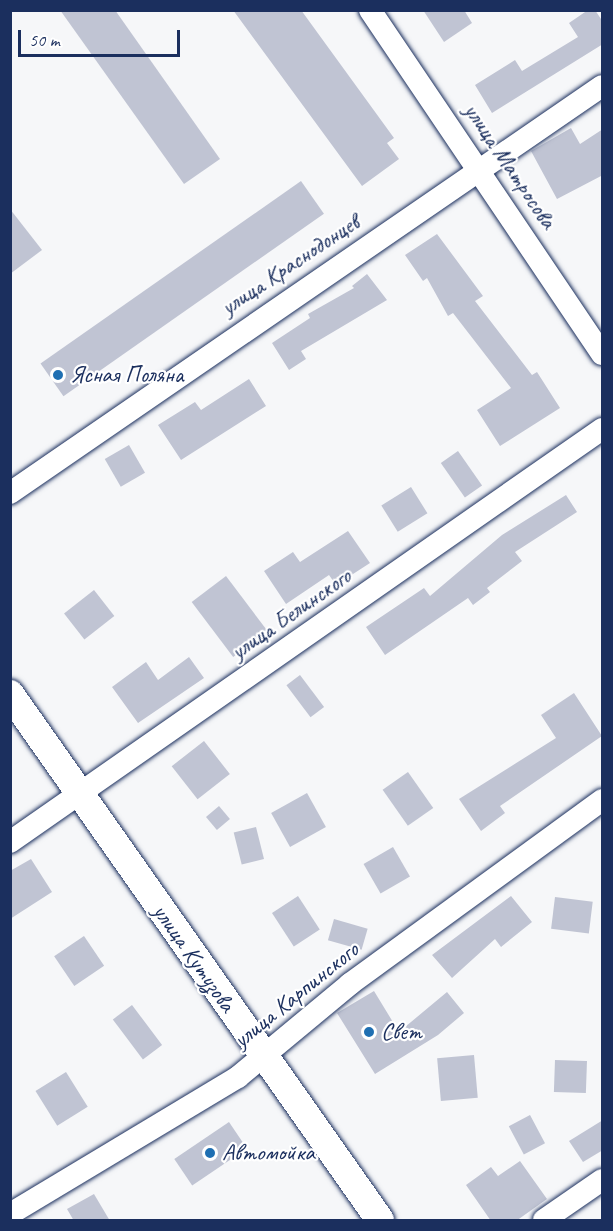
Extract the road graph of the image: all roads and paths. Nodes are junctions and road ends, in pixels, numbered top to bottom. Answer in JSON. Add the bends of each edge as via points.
{"nodes":[{"id":1,"x":370,"y":10,"type":"edge"},
{"id":2,"x":603,"y":86,"type":"edge"},
{"id":3,"x":480,"y":169,"type":"junction"},
{"id":4,"x":603,"y":354,"type":"edge"},
{"id":5,"x":603,"y":429,"type":"edge"},
{"id":6,"x":10,"y":493,"type":"edge"},
{"id":7,"x":10,"y":694,"type":"edge"},
{"id":8,"x":81,"y":796,"type":"junction"},
{"id":9,"x":603,"y":800,"type":"edge"},
{"id":10,"x":10,"y":842,"type":"edge"},
{"id":11,"x":263,"y":1056,"type":"junction"},
{"id":12,"x":603,"y":1179,"type":"edge"},
{"id":13,"x":10,"y":1214,"type":"edge"},
{"id":14,"x":380,"y":1221,"type":"edge"},
{"id":15,"x":544,"y":1221,"type":"edge"}],
"edges":[{"from":1,"to":3,"type":"street","name":"улица Матросова"},
{"from":2,"to":3,"type":"street","name":"улица Краснодонцев"},
{"from":3,"to":4,"type":"street","name":"улица Матросова"},
{"from":3,"to":6,"type":"street","name":"улица Краснодонцев"},
{"from":5,"to":8,"type":"street","name":"улица Белинского"},
{"from":7,"to":8,"type":"main road","name":"улица Кутузова"},
{"from":8,"to":10,"type":"street","name":"улица Белинского"},
{"from":8,"to":11,"type":"main road","name":"улица Кутузова"},
{"from":9,"to":11,"type":"street","name":"улица Карпинского","via":[[350,984]]},
{"from":11,"to":13,"type":"street","name":"улица Карпинского","via":[[238,1077]]},
{"from":11,"to":14,"type":"main road","name":"улица Кутузова"},
{"from":12,"to":15,"type":"street"}]}
